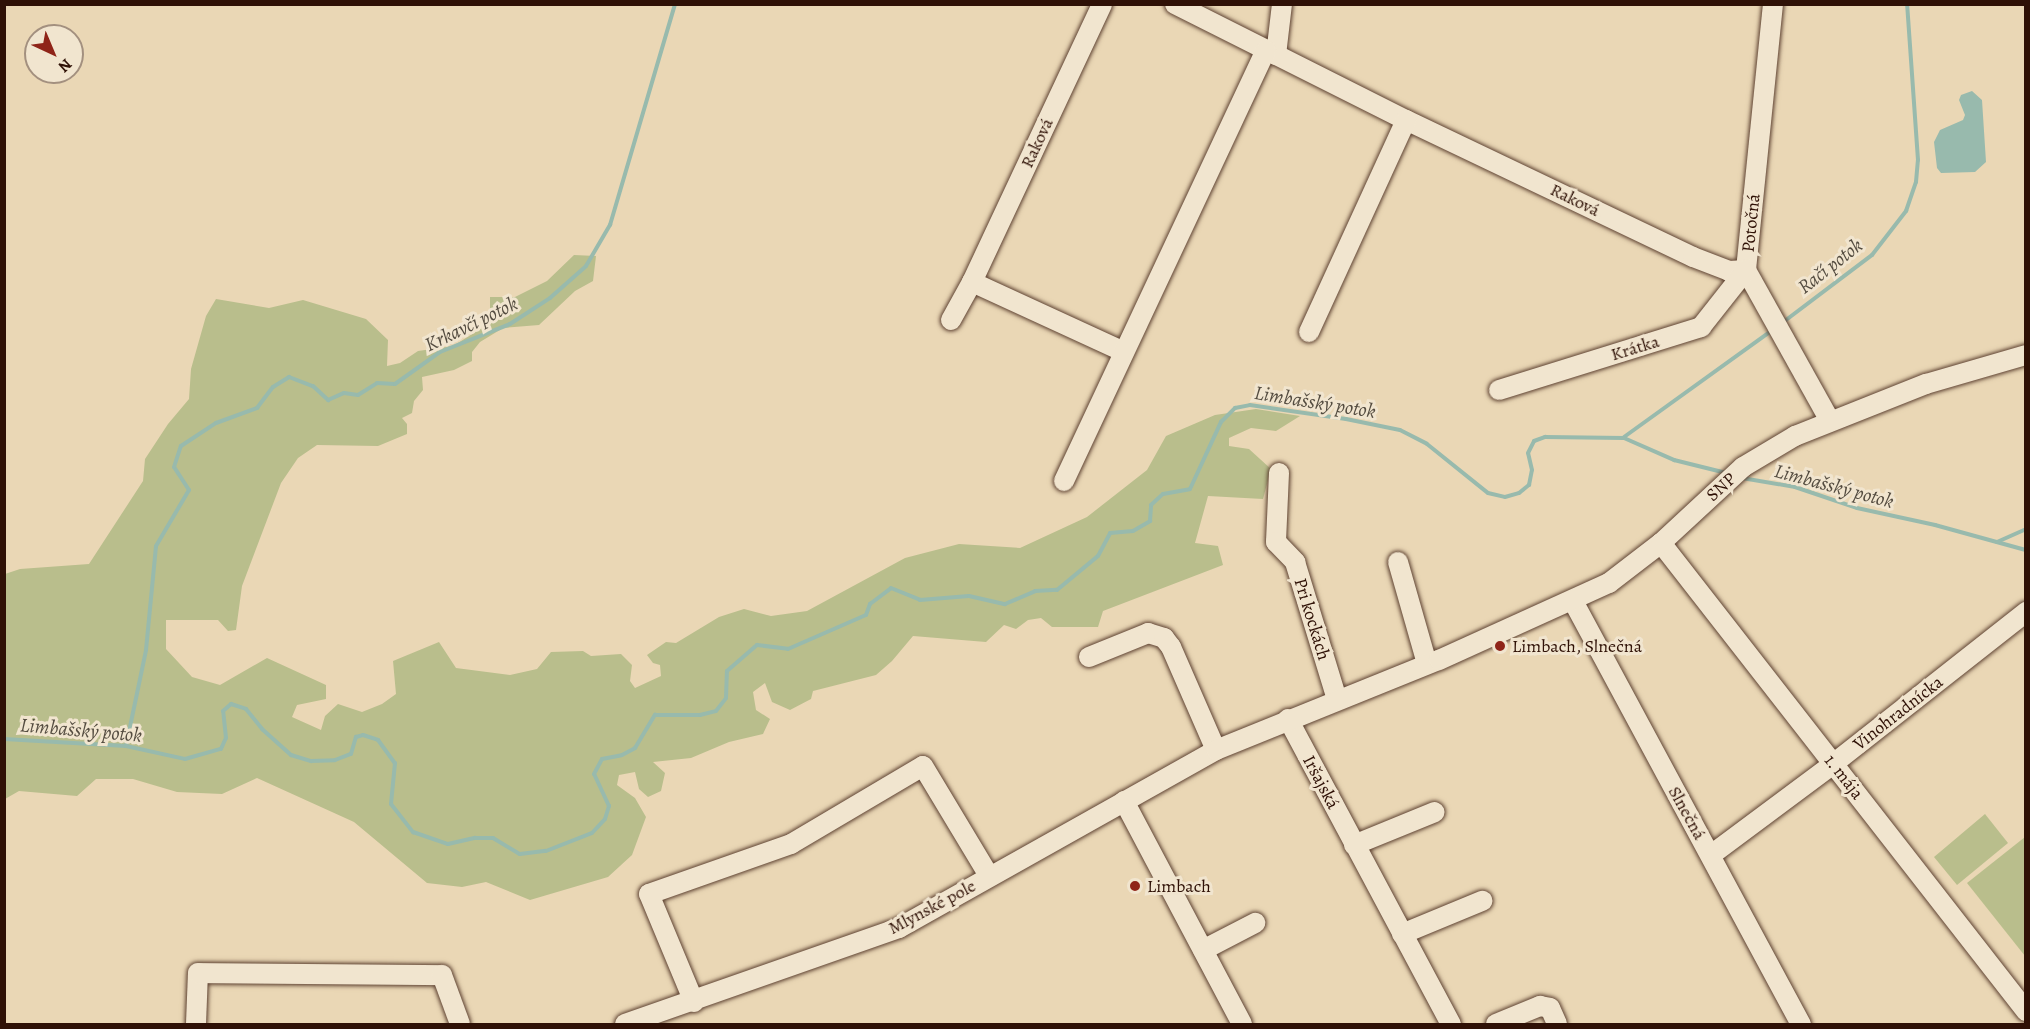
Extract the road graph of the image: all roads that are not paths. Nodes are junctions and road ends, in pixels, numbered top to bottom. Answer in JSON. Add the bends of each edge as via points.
{"nodes":[{"id":1,"x":1102,"y":4,"type":"edge"},
{"id":2,"x":1175,"y":4,"type":"edge"},
{"id":3,"x":1282,"y":4,"type":"edge"},
{"id":4,"x":1773,"y":4,"type":"edge"},
{"id":5,"x":1271,"y":52,"type":"junction"},
{"id":6,"x":1406,"y":120,"type":"junction"},
{"id":7,"x":1746,"y":270,"type":"junction"},
{"id":8,"x":972,"y":282,"type":"junction"},
{"id":9,"x":951,"y":320,"type":"dead end"},
{"id":10,"x":1309,"y":332,"type":"dead end"},
{"id":11,"x":1124,"y":352,"type":"junction"},
{"id":12,"x":2025,"y":355,"type":"edge"},
{"id":13,"x":1499,"y":390,"type":"dead end"},
{"id":14,"x":1830,"y":421,"type":"junction"},
{"id":15,"x":1279,"y":473,"type":"dead end"},
{"id":16,"x":1064,"y":482,"type":"dead end"},
{"id":17,"x":1661,"y":543,"type":"junction"},
{"id":18,"x":1398,"y":562,"type":"dead end"},
{"id":19,"x":1573,"y":601,"type":"junction"},
{"id":20,"x":2025,"y":612,"type":"edge"},
{"id":21,"x":1089,"y":657,"type":"dead end"},
{"id":22,"x":1433,"y":662,"type":"junction"},
{"id":23,"x":1337,"y":699,"type":"junction"},
{"id":24,"x":1288,"y":719,"type":"junction"},
{"id":25,"x":1216,"y":750,"type":"junction"},
{"id":26,"x":1833,"y":764,"type":"junction"},
{"id":27,"x":1124,"y":801,"type":"junction"},
{"id":28,"x":1435,"y":812,"type":"dead end"},
{"id":29,"x":1354,"y":845,"type":"junction"},
{"id":30,"x":1711,"y":855,"type":"junction"},
{"id":31,"x":989,"y":876,"type":"junction"},
{"id":32,"x":1482,"y":901,"type":"dead end"},
{"id":33,"x":1256,"y":923,"type":"dead end"},
{"id":34,"x":1402,"y":934,"type":"junction"},
{"id":35,"x":1203,"y":950,"type":"junction"},
{"id":36,"x":694,"y":1002,"type":"junction"},
{"id":37,"x":2025,"y":1011,"type":"edge"},
{"id":38,"x":196,"y":1024,"type":"edge"},
{"id":39,"x":460,"y":1024,"type":"edge"},
{"id":40,"x":625,"y":1024,"type":"edge"},
{"id":41,"x":1242,"y":1024,"type":"edge"},
{"id":42,"x":1451,"y":1024,"type":"edge"},
{"id":43,"x":1496,"y":1024,"type":"edge"},
{"id":44,"x":1557,"y":1024,"type":"edge"},
{"id":45,"x":1801,"y":1024,"type":"edge"}],
"edges":[{"from":1,"to":8,"type":"street","name":"Raková"},
{"from":2,"to":5,"type":"street","name":"Raková"},
{"from":3,"to":5,"type":"street"},
{"from":4,"to":7,"type":"street","name":"Potočná"},
{"from":5,"to":6,"type":"street","name":"Raková"},
{"from":5,"to":11,"type":"street"},
{"from":6,"to":7,"type":"street","name":"Raková","via":[[1693,257],[1729,271]]},
{"from":6,"to":10,"type":"street"},
{"from":7,"to":13,"type":"street","name":"Krátka","via":[[1701,327]]},
{"from":7,"to":14,"type":"street","name":"Potočná"},
{"from":8,"to":9,"type":"street","name":"Raková"},
{"from":8,"to":11,"type":"street"},
{"from":11,"to":16,"type":"street"},
{"from":12,"to":14,"type":"street","name":"SNP","via":[[1926,384]]},
{"from":14,"to":17,"type":"street","name":"SNP","via":[[1766,451],[1743,467]]},
{"from":15,"to":23,"type":"street","name":"Pri kockách","via":[[1276,542],[1295,562]]},
{"from":17,"to":19,"type":"street","name":"SNP","via":[[1609,583]]},
{"from":17,"to":26,"type":"street","name":"1. mája"},
{"from":18,"to":22,"type":"street"},
{"from":19,"to":22,"type":"street","name":"SNP"},
{"from":19,"to":30,"type":"street","name":"Slnečná"},
{"from":20,"to":26,"type":"street","name":"Vinohradnícka"},
{"from":21,"to":25,"type":"street","via":[[1148,633],[1164,638]]},
{"from":22,"to":23,"type":"street"},
{"from":23,"to":24,"type":"street"},
{"from":24,"to":25,"type":"street"},
{"from":24,"to":29,"type":"street","name":"Iršajská"},
{"from":25,"to":27,"type":"street","name":"Mlynské pole"},
{"from":26,"to":30,"type":"street","name":"Vinohradnícka"},
{"from":26,"to":37,"type":"street","name":"1. mája"},
{"from":27,"to":31,"type":"street","name":"Mlynské pole"},
{"from":27,"to":35,"type":"street"},
{"from":28,"to":29,"type":"street"},
{"from":29,"to":34,"type":"street","name":"Iršajská"},
{"from":30,"to":45,"type":"street","name":"Slnečná"},
{"from":31,"to":36,"type":"street","name":"Mlynské pole","via":[[899,928]]},
{"from":31,"to":36,"type":"street","via":[[923,766],[791,844],[649,894]]},
{"from":32,"to":34,"type":"street"},
{"from":33,"to":35,"type":"street"},
{"from":34,"to":42,"type":"street","name":"Iršajská"},
{"from":35,"to":41,"type":"street"},
{"from":36,"to":40,"type":"street","name":"Mlynské pole"},
{"from":38,"to":39,"type":"street","via":[[198,973],[442,975]]},
{"from":43,"to":44,"type":"street","via":[[1540,1006],[1550,1008]]}]}
